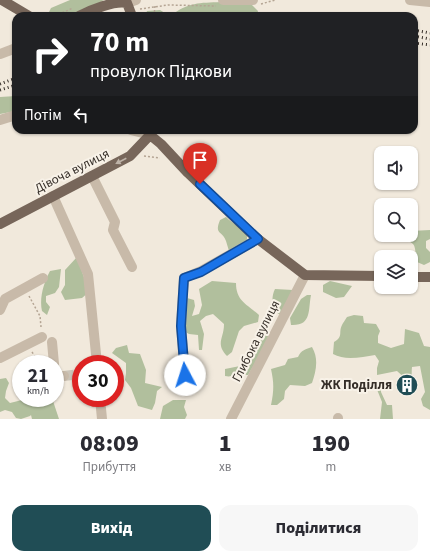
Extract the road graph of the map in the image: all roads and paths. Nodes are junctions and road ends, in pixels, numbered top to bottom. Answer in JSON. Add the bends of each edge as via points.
{"nodes":[{"id":1,"x":275,"y":0,"type":"edge"},
{"id":2,"x":410,"y":0,"type":"edge"},
{"id":3,"x":6,"y":1,"type":"edge"},
{"id":4,"x":430,"y":2,"type":"edge"},
{"id":5,"x":223,"y":3,"type":"edge"},
{"id":6,"x":256,"y":3,"type":"edge"},
{"id":7,"x":155,"y":6,"type":"junction"},
{"id":8,"x":133,"y":7,"type":"edge"},
{"id":9,"x":23,"y":12,"type":"edge"},
{"id":10,"x":89,"y":12,"type":"edge"},
{"id":11,"x":154,"y":12,"type":"edge"},
{"id":12,"x":12,"y":50,"type":"edge"},
{"id":13,"x":0,"y":54,"type":"edge"},
{"id":14,"x":12,"y":116,"type":"edge"},
{"id":15,"x":0,"y":120,"type":"edge"},
{"id":16,"x":148,"y":134,"type":"edge"},
{"id":17,"x":150,"y":134,"type":"edge"},
{"id":18,"x":143,"y":156,"type":"dead end"},
{"id":19,"x":161,"y":158,"type":"dead end"},
{"id":20,"x":92,"y":176,"type":"junction"},
{"id":21,"x":53,"y":196,"type":"junction"},
{"id":22,"x":0,"y":224,"type":"edge"},
{"id":23,"x":258,"y":239,"type":"junction"},
{"id":24,"x":132,"y":267,"type":"dead end"},
{"id":25,"x":305,"y":275,"type":"junction"},
{"id":26,"x":374,"y":276,"type":"edge"},
{"id":27,"x":418,"y":277,"type":"edge"},
{"id":28,"x":430,"y":277,"type":"edge"},
{"id":29,"x":43,"y":278,"type":"dead end"},
{"id":30,"x":25,"y":288,"type":"junction"},
{"id":31,"x":0,"y":310,"type":"edge"},
{"id":32,"x":42,"y":337,"type":"joint"},
{"id":33,"x":52,"y":342,"type":"dead end"},
{"id":34,"x":28,"y":345,"type":"junction"},
{"id":35,"x":34,"y":355,"type":"edge"},
{"id":36,"x":53,"y":355,"type":"edge"},
{"id":37,"x":96,"y":355,"type":"edge"},
{"id":38,"x":0,"y":358,"type":"edge"},
{"id":39,"x":185,"y":375,"type":"dead end"},
{"id":40,"x":101,"y":407,"type":"edge"},
{"id":41,"x":102,"y":419,"type":"edge"},
{"id":42,"x":231,"y":419,"type":"edge"}],
"edges":[{"from":1,"to":6,"type":"path"},
{"from":2,"to":4,"type":"street"},
{"from":3,"to":9,"type":"main road"},
{"from":5,"to":6,"type":"street"},
{"from":5,"to":7,"type":"path"},
{"from":7,"to":8,"type":"path"},
{"from":7,"to":11,"type":"path"},
{"from":8,"to":10,"type":"main road","via":[[120,1]]},
{"from":12,"to":13,"type":"street"},
{"from":14,"to":15,"type":"street"},
{"from":16,"to":20,"type":"main road","name":"Дівоча вулиця","one_way":true,"via":[[130,156]]},
{"from":17,"to":23,"type":"main road"},
{"from":18,"to":19,"type":"path"},
{"from":20,"to":21,"type":"main road","name":"Дівоча вулиця"},
{"from":20,"to":24,"type":"street","via":[[115,222],[113,230]]},
{"from":21,"to":22,"type":"main road","name":"Дівоча вулиця"},
{"from":21,"to":37,"type":"street","via":[[88,274]]},
{"from":23,"to":25,"type":"main road"},
{"from":23,"to":39,"type":"street","via":[[201,272],[184,278],[181,326]]},
{"from":25,"to":26,"type":"main road"},
{"from":25,"to":42,"type":"street","name":"Глибока вулиця"},
{"from":27,"to":28,"type":"main road"},
{"from":29,"to":30,"type":"street"},
{"from":30,"to":31,"type":"street","via":[[5,299]]},
{"from":30,"to":32,"type":"path","via":[[40,316]]},
{"from":32,"to":34,"type":"street"},
{"from":33,"to":36,"type":"street"},
{"from":34,"to":35,"type":"path"},
{"from":34,"to":38,"type":"street"},
{"from":40,"to":41,"type":"street"}]}
